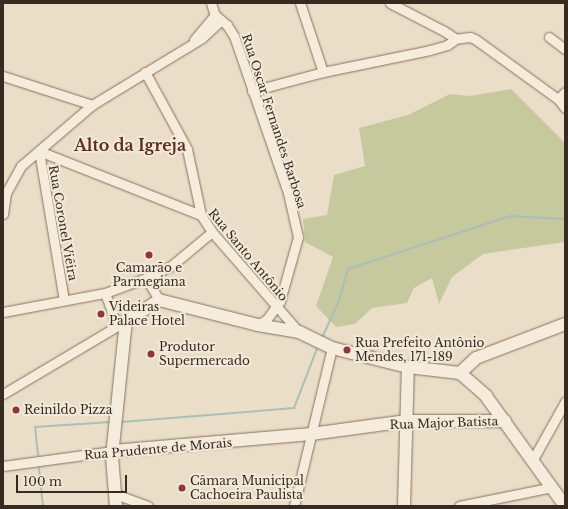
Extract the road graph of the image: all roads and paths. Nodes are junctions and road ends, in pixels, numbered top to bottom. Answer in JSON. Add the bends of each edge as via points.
{"nodes":[{"id":1,"x":212,"y":3,"type":"edge"},
{"id":2,"x":300,"y":3,"type":"edge"},
{"id":3,"x":390,"y":3,"type":"edge"},
{"id":4,"x":218,"y":18,"type":"junction"},
{"id":5,"x":549,"y":37,"type":"dead end"},
{"id":6,"x":454,"y":39,"type":"junction"},
{"id":7,"x":565,"y":49,"type":"edge"},
{"id":8,"x":145,"y":72,"type":"junction"},
{"id":9,"x":323,"y":72,"type":"junction"},
{"id":10,"x":3,"y":76,"type":"edge"},
{"id":11,"x":252,"y":91,"type":"junction"},
{"id":12,"x":565,"y":92,"type":"edge"},
{"id":13,"x":558,"y":99,"type":"junction"},
{"id":14,"x":92,"y":105,"type":"junction"},
{"id":15,"x":565,"y":108,"type":"edge"},
{"id":16,"x":39,"y":151,"type":"junction"},
{"id":17,"x":4,"y":192,"type":"edge"},
{"id":18,"x":3,"y":214,"type":"edge"},
{"id":19,"x":201,"y":215,"type":"junction"},
{"id":20,"x":212,"y":232,"type":"junction"},
{"id":21,"x":146,"y":278,"type":"junction"},
{"id":22,"x":105,"y":293,"type":"junction"},
{"id":23,"x":64,"y":300,"type":"junction"},
{"id":24,"x":159,"y":300,"type":"junction"},
{"id":25,"x":277,"y":308,"type":"junction"},
{"id":26,"x":3,"y":312,"type":"edge"},
{"id":27,"x":122,"y":323,"type":"junction"},
{"id":28,"x":565,"y":324,"type":"edge"},
{"id":29,"x":258,"y":325,"type":"junction"},
{"id":30,"x":299,"y":332,"type":"junction"},
{"id":31,"x":332,"y":348,"type":"junction"},
{"id":32,"x":408,"y":367,"type":"junction"},
{"id":33,"x":460,"y":373,"type":"junction"},
{"id":34,"x":3,"y":394,"type":"edge"},
{"id":35,"x":565,"y":402,"type":"edge"},
{"id":36,"x":407,"y":421,"type":"junction"},
{"id":37,"x":505,"y":421,"type":"junction"},
{"id":38,"x":311,"y":434,"type":"junction"},
{"id":39,"x":113,"y":451,"type":"junction"},
{"id":40,"x":532,"y":461,"type":"junction"},
{"id":41,"x":4,"y":466,"type":"edge"},
{"id":42,"x":552,"y":487,"type":"junction"},
{"id":43,"x":117,"y":503,"type":"edge"},
{"id":44,"x":148,"y":506,"type":"edge"},
{"id":45,"x":294,"y":506,"type":"edge"},
{"id":46,"x":404,"y":506,"type":"edge"},
{"id":47,"x":459,"y":506,"type":"edge"},
{"id":48,"x":565,"y":506,"type":"edge"}],
"edges":[{"from":1,"to":4,"type":"street","name":"Rua Oscar Fernandes Barbosa"},
{"from":2,"to":9,"type":"street"},
{"from":3,"to":6,"type":"street","via":[[444,31]]},
{"from":4,"to":8,"type":"street","via":[[209,34]]},
{"from":4,"to":11,"type":"street","name":"Rua Oscar Fernandes Barbosa","via":[[234,36]]},
{"from":5,"to":7,"type":"street"},
{"from":6,"to":9,"type":"street","via":[[447,45],[430,50]]},
{"from":6,"to":13,"type":"street","via":[[475,38]]},
{"from":8,"to":14,"type":"street"},
{"from":8,"to":19,"type":"street","via":[[187,149]]},
{"from":9,"to":11,"type":"street"},
{"from":10,"to":14,"type":"street"},
{"from":11,"to":25,"type":"street","name":"Rua Oscar Fernandes Barbosa","via":[[288,193],[298,236]]},
{"from":12,"to":13,"type":"street"},
{"from":13,"to":15,"type":"street"},
{"from":14,"to":16,"type":"street"},
{"from":16,"to":17,"type":"street","via":[[21,166]]},
{"from":16,"to":19,"type":"street","name":"Rua Santo Antônio"},
{"from":16,"to":23,"type":"street","name":"Rua Coronel Viêira"},
{"from":17,"to":18,"type":"street"},
{"from":19,"to":20,"type":"street","name":"Rua Santo Antônio"},
{"from":20,"to":21,"type":"street","via":[[171,266]]},
{"from":20,"to":25,"type":"street","name":"Rua Santo Antônio"},
{"from":21,"to":22,"type":"street"},
{"from":21,"to":24,"type":"street"},
{"from":22,"to":23,"type":"street"},
{"from":22,"to":27,"type":"street"},
{"from":23,"to":26,"type":"street"},
{"from":24,"to":27,"type":"main road"},
{"from":24,"to":29,"type":"main road"},
{"from":25,"to":29,"type":"street"},
{"from":25,"to":30,"type":"street","name":"Rua Santo Antônio"},
{"from":27,"to":34,"type":"street"},
{"from":27,"to":39,"type":"main road"},
{"from":28,"to":33,"type":"main road","via":[[476,358],[465,365]]},
{"from":29,"to":30,"type":"main road"},
{"from":30,"to":31,"type":"main road"},
{"from":31,"to":32,"type":"main road"},
{"from":31,"to":38,"type":"street"},
{"from":32,"to":33,"type":"main road"},
{"from":32,"to":36,"type":"main road"},
{"from":33,"to":37,"type":"main road","via":[[481,390]]},
{"from":35,"to":40,"type":"street"},
{"from":36,"to":37,"type":"main road","name":"Rua Major Batista"},
{"from":36,"to":38,"type":"main road","name":"Rua Major Batista"},
{"from":36,"to":46,"type":"main road"},
{"from":37,"to":40,"type":"main road"},
{"from":38,"to":39,"type":"main road","name":"Rua Prudente de Morais"},
{"from":38,"to":45,"type":"street"},
{"from":39,"to":41,"type":"street","name":"Rua Prudente de Morais"},
{"from":39,"to":43,"type":"main road"},
{"from":40,"to":42,"type":"main road"},
{"from":42,"to":47,"type":"street"},
{"from":42,"to":48,"type":"main road"},
{"from":43,"to":44,"type":"street"}]}
